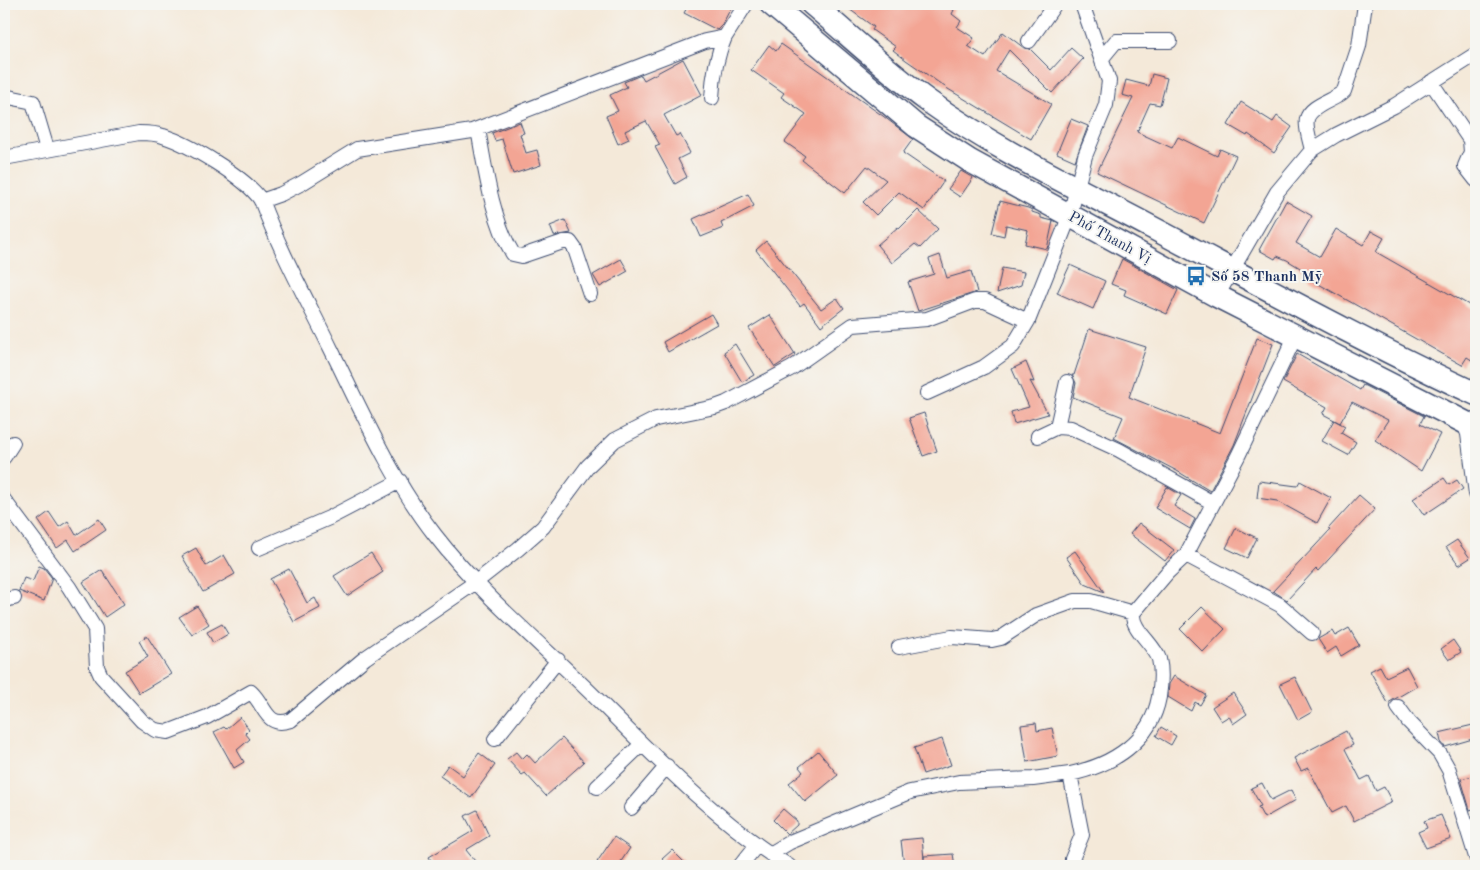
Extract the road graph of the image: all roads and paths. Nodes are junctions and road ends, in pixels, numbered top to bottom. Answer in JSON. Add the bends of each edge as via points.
{"nodes":[{"id":1,"x":746,"y":4,"type":"edge"},
{"id":2,"x":771,"y":4,"type":"edge"},
{"id":3,"x":812,"y":4,"type":"edge"},
{"id":4,"x":1055,"y":4,"type":"edge"},
{"id":5,"x":1082,"y":4,"type":"edge"},
{"id":6,"x":1365,"y":4,"type":"edge"},
{"id":7,"x":725,"y":37,"type":"junction"},
{"id":8,"x":1029,"y":40,"type":"dead end"},
{"id":9,"x":1170,"y":41,"type":"dead end"},
{"id":10,"x":1476,"y":54,"type":"edge"},
{"id":11,"x":1102,"y":58,"type":"junction"},
{"id":12,"x":1431,"y":82,"type":"junction"},
{"id":13,"x":4,"y":96,"type":"edge"},
{"id":14,"x":712,"y":98,"type":"dead end"},
{"id":15,"x":478,"y":129,"type":"junction"},
{"id":16,"x":47,"y":149,"type":"junction"},
{"id":17,"x":1312,"y":150,"type":"junction"},
{"id":18,"x":4,"y":158,"type":"edge"},
{"id":19,"x":1476,"y":180,"type":"edge"},
{"id":20,"x":1077,"y":190,"type":"junction"},
{"id":21,"x":261,"y":201,"type":"junction"},
{"id":22,"x":1070,"y":215,"type":"junction"},
{"id":23,"x":1232,"y":270,"type":"junction"},
{"id":24,"x":590,"y":294,"type":"dead end"},
{"id":25,"x":1217,"y":296,"type":"junction"},
{"id":26,"x":1028,"y":322,"type":"junction"},
{"id":27,"x":1296,"y":335,"type":"junction"},
{"id":28,"x":1067,"y":382,"type":"dead end"},
{"id":29,"x":927,"y":393,"type":"dead end"},
{"id":30,"x":1476,"y":394,"type":"edge"},
{"id":31,"x":1470,"y":425,"type":"edge"},
{"id":32,"x":1056,"y":427,"type":"junction"},
{"id":33,"x":1038,"y":436,"type":"dead end"},
{"id":34,"x":13,"y":443,"type":"dead end"},
{"id":35,"x":4,"y":457,"type":"edge"},
{"id":36,"x":400,"y":481,"type":"junction"},
{"id":37,"x":1476,"y":494,"type":"edge"},
{"id":38,"x":4,"y":500,"type":"edge"},
{"id":39,"x":1213,"y":503,"type":"junction"},
{"id":40,"x":259,"y":548,"type":"dead end"},
{"id":41,"x":1186,"y":556,"type":"junction"},
{"id":42,"x":476,"y":582,"type":"junction"},
{"id":43,"x":1133,"y":613,"type":"junction"},
{"id":44,"x":1312,"y":633,"type":"dead end"},
{"id":45,"x":899,"y":647,"type":"dead end"},
{"id":46,"x":558,"y":660,"type":"junction"},
{"id":47,"x":1398,"y":707,"type":"dead end"},
{"id":48,"x":495,"y":739,"type":"dead end"},
{"id":49,"x":642,"y":744,"type":"junction"},
{"id":50,"x":667,"y":766,"type":"junction"},
{"id":51,"x":1070,"y":774,"type":"junction"},
{"id":52,"x":596,"y":787,"type":"dead end"},
{"id":53,"x":631,"y":808,"type":"dead end"},
{"id":54,"x":757,"y":845,"type":"junction"},
{"id":55,"x":770,"y":854,"type":"junction"},
{"id":56,"x":1476,"y":857,"type":"edge"},
{"id":57,"x":740,"y":866,"type":"edge"},
{"id":58,"x":789,"y":866,"type":"edge"},
{"id":59,"x":1073,"y":866,"type":"edge"}],
"edges":[{"from":1,"to":7,"type":"street"},
{"from":2,"to":22,"type":"main road","name":"Phố Thanh Vị","via":[[916,126],[970,161]]},
{"from":3,"to":20,"type":"main road","name":"Phố Thanh Vị","via":[[872,59],[929,102],[993,143]]},
{"from":4,"to":8,"type":"street"},
{"from":5,"to":11,"type":"street"},
{"from":6,"to":17,"type":"street","via":[[1359,46],[1344,91],[1306,119]]},
{"from":7,"to":14,"type":"street","via":[[713,74]]},
{"from":7,"to":15,"type":"street","via":[[705,41]]},
{"from":9,"to":11,"type":"street","via":[[1116,42]]},
{"from":10,"to":12,"type":"street"},
{"from":11,"to":20,"type":"street","via":[[1110,81],[1106,105],[1085,156]]},
{"from":12,"to":17,"type":"street"},
{"from":12,"to":19,"type":"street","via":[[1470,140],[1471,152],[1465,166]]},
{"from":13,"to":16,"type":"street","via":[[33,102]]},
{"from":15,"to":21,"type":"street","via":[[365,146],[281,194]]},
{"from":15,"to":24,"type":"street","via":[[488,181],[513,254],[522,256],[570,242],[575,248]]},
{"from":16,"to":18,"type":"street"},
{"from":16,"to":21,"type":"street","via":[[154,133],[186,146],[240,178]]},
{"from":17,"to":23,"type":"street","via":[[1277,192]]},
{"from":20,"to":22,"type":"street"},
{"from":20,"to":23,"type":"main road","name":"Phố Thanh Vị"},
{"from":21,"to":36,"type":"street","via":[[359,405]]},
{"from":22,"to":25,"type":"main road","name":"Phố Thanh Vị"},
{"from":22,"to":26,"type":"street"},
{"from":23,"to":25,"type":"street"},
{"from":23,"to":30,"type":"main road","name":"Phố Thanh Vị"},
{"from":25,"to":27,"type":"main road","name":"Phố Thanh Vị"},
{"from":26,"to":29,"type":"street","via":[[1012,346],[984,368]]},
{"from":26,"to":42,"type":"street","via":[[985,301],[975,301],[927,319],[853,325],[792,368],[726,403],[656,419],[615,440],[600,452],[543,527]]},
{"from":27,"to":31,"type":"main road","name":"Phố Thanh Vị"},
{"from":27,"to":39,"type":"street"},
{"from":28,"to":32,"type":"street"},
{"from":31,"to":37,"type":"street","via":[[1468,434]]},
{"from":32,"to":33,"type":"street"},
{"from":32,"to":39,"type":"street","via":[[1071,428],[1119,450]]},
{"from":34,"to":35,"type":"street"},
{"from":36,"to":40,"type":"street","via":[[329,518]]},
{"from":36,"to":42,"type":"street","via":[[434,534]]},
{"from":38,"to":42,"type":"street","via":[[69,587],[95,628],[97,666],[101,676],[142,721],[155,730],[168,732],[185,727],[251,692],[275,722],[291,720],[365,658]]},
{"from":39,"to":41,"type":"street"},
{"from":41,"to":43,"type":"street","via":[[1166,573]]},
{"from":41,"to":44,"type":"street","via":[[1280,605]]},
{"from":42,"to":46,"type":"street"},
{"from":43,"to":45,"type":"street","via":[[1091,601],[1075,601],[1036,615],[1001,638],[952,637]]},
{"from":43,"to":51,"type":"street","via":[[1134,622],[1158,658],[1161,681],[1156,713],[1146,731],[1129,749]]},
{"from":46,"to":48,"type":"street"},
{"from":46,"to":49,"type":"street"},
{"from":47,"to":56,"type":"street","via":[[1440,754],[1449,770]]},
{"from":49,"to":50,"type":"street"},
{"from":49,"to":52,"type":"street"},
{"from":50,"to":53,"type":"street"},
{"from":50,"to":54,"type":"street"},
{"from":51,"to":55,"type":"street","via":[[959,782],[910,792],[790,842]]},
{"from":51,"to":59,"type":"street","via":[[1082,835],[1072,859]]},
{"from":54,"to":55,"type":"street"},
{"from":54,"to":57,"type":"street"},
{"from":55,"to":58,"type":"street"}]}
